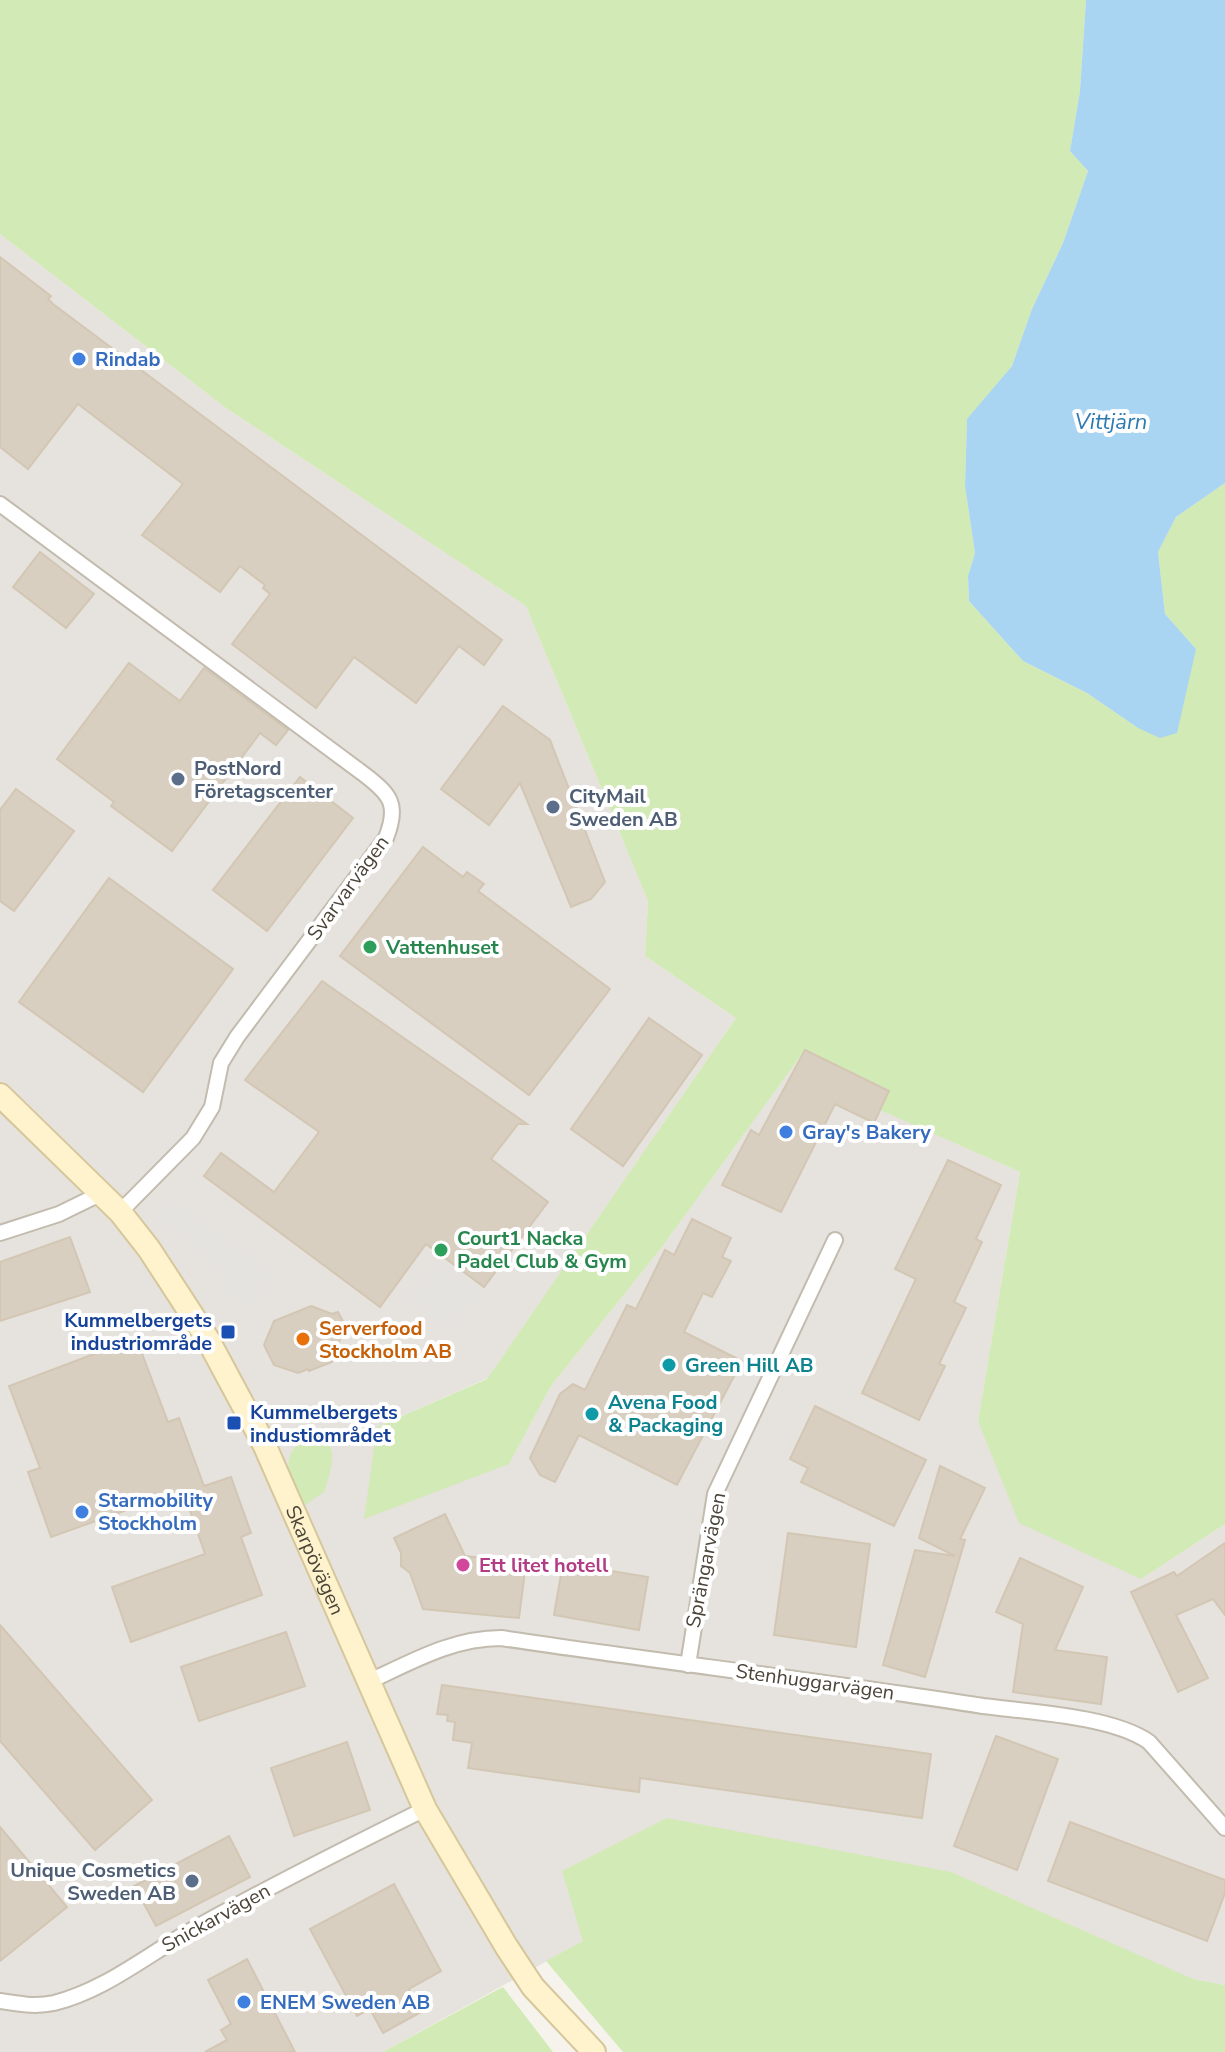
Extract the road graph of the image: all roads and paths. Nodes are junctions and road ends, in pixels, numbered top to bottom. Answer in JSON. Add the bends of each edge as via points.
{"nodes":[{"id":1,"x":0,"y":504,"type":"edge"},
{"id":2,"x":0,"y":1095,"type":"edge"},
{"id":3,"x":102,"y":1193,"type":"junction"},
{"id":4,"x":120,"y":1212,"type":"junction"},
{"id":5,"x":0,"y":1233,"type":"edge"},
{"id":6,"x":835,"y":1240,"type":"dead end"},
{"id":7,"x":688,"y":1665,"type":"junction"},
{"id":8,"x":370,"y":1681,"type":"junction"},
{"id":9,"x":425,"y":1809,"type":"junction"},
{"id":10,"x":1225,"y":1828,"type":"edge"},
{"id":11,"x":0,"y":2001,"type":"edge"},
{"id":12,"x":594,"y":2052,"type":"edge"}],
"edges":[{"from":1,"to":4,"type":"street","name":"Svarvarvägen","via":[[365,775],[392,802],[390,829],[381,847],[221,1063],[212,1107],[193,1138]]},
{"from":2,"to":3,"type":"street","name":"Skarpövägen"},
{"from":3,"to":4,"type":"street","name":"Skarpövägen"},
{"from":3,"to":5,"type":"street"},
{"from":4,"to":8,"type":"street","name":"Skarpövägen","via":[[207,1338],[237,1393]]},
{"from":6,"to":7,"type":"street","name":"Sprängarvägen","via":[[715,1494]]},
{"from":7,"to":8,"type":"street","name":"Stenhuggarvägen","via":[[486,1638],[449,1645]]},
{"from":7,"to":10,"type":"street","name":"Stenhuggarvägen","via":[[826,1682],[1138,1734]]},
{"from":8,"to":9,"type":"street","name":"Skarpövägen"},
{"from":9,"to":11,"type":"street","name":"Snickarvägen","via":[[296,1873],[104,1983],[54,2003]]},
{"from":9,"to":12,"type":"street","name":"Skarpövägen","via":[[526,1977]]}]}
